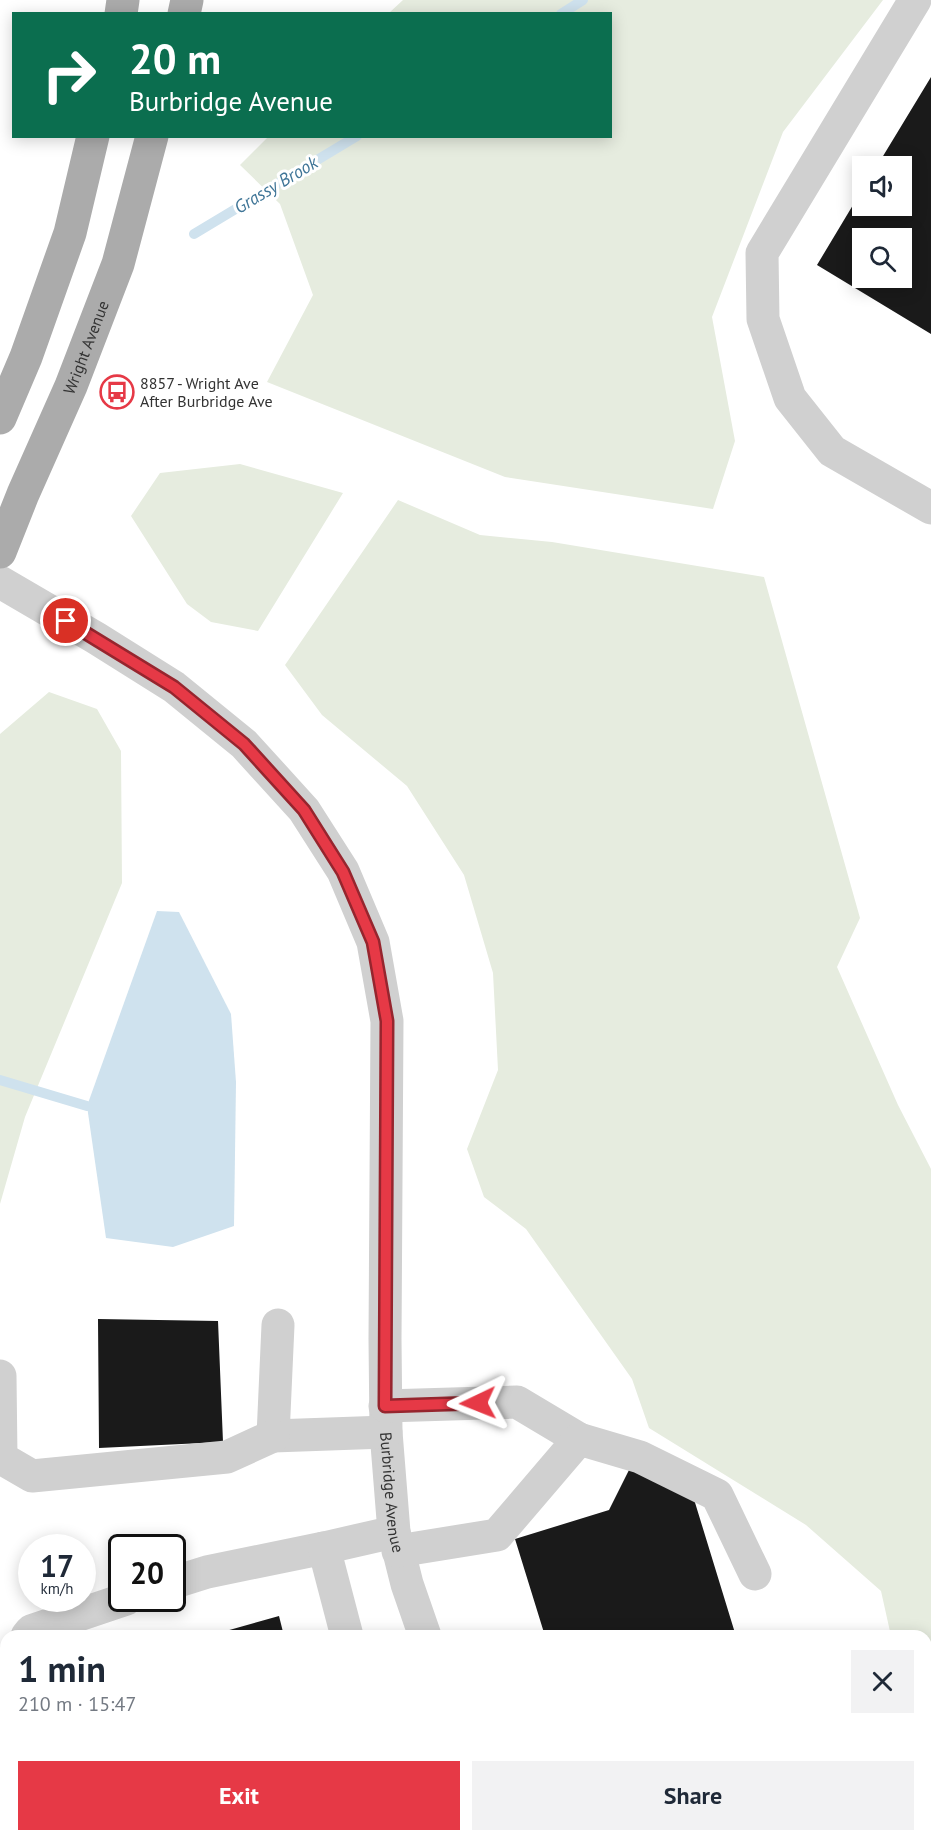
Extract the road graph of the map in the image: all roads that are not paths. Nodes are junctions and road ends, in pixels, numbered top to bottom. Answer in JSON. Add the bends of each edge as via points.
{"nodes":[{"id":1,"x":915,"y":0,"type":"edge"},
{"id":2,"x":93,"y":138,"type":"edge"},
{"id":3,"x":151,"y":138,"type":"edge"},
{"id":4,"x":0,"y":418,"type":"edge"},
{"id":5,"x":931,"y":508,"type":"edge"},
{"id":6,"x":0,"y":552,"type":"edge"},
{"id":7,"x":0,"y":582,"type":"edge"},
{"id":8,"x":278,"y":1325,"type":"dead end"},
{"id":9,"x":0,"y":1376,"type":"edge"},
{"id":10,"x":385,"y":1419,"type":"junction"},
{"id":11,"x":273,"y":1436,"type":"junction"},
{"id":12,"x":579,"y":1439,"type":"junction"},
{"id":13,"x":396,"y":1542,"type":"junction"},
{"id":14,"x":324,"y":1548,"type":"junction"},
{"id":15,"x":755,"y":1574,"type":"dead end"},
{"id":16,"x":186,"y":1579,"type":"edge"},
{"id":17,"x":108,"y":1605,"type":"edge"},
{"id":18,"x":34,"y":1630,"type":"edge"},
{"id":19,"x":344,"y":1630,"type":"edge"},
{"id":20,"x":423,"y":1630,"type":"edge"}],
"edges":[{"from":1,"to":5,"type":"street","via":[[762,253],[763,319],[790,398],[832,451]]},
{"from":2,"to":4,"type":"main road","via":[[70,232]]},
{"from":3,"to":6,"type":"main road","name":"Wright Avenue","via":[[118,264]]},
{"from":7,"to":10,"type":"street","name":"Burbridge Avenue","via":[[174,687],[244,744],[304,810],[343,872],[373,942],[387,1021]]},
{"from":8,"to":11,"type":"street"},
{"from":9,"to":11,"type":"street","via":[[1,1458],[32,1476],[227,1457]]},
{"from":10,"to":11,"type":"street"},
{"from":10,"to":12,"type":"street","via":[[517,1402]]},
{"from":10,"to":13,"type":"street","name":"Burbridge Avenue"},
{"from":12,"to":13,"type":"street","via":[[497,1535]]},
{"from":12,"to":15,"type":"street","via":[[640,1457],[717,1495]]},
{"from":13,"to":14,"type":"street"},
{"from":13,"to":20,"type":"street","name":"Burbridge Avenue"},
{"from":14,"to":16,"type":"street"},
{"from":14,"to":19,"type":"street"},
{"from":17,"to":18,"type":"street"}]}
